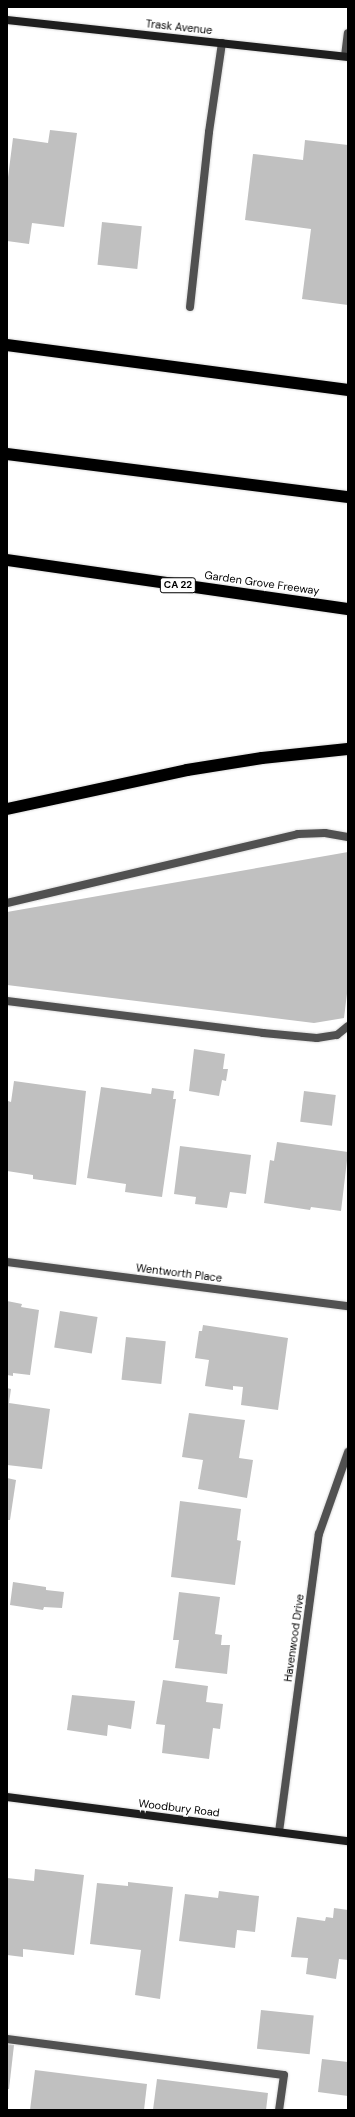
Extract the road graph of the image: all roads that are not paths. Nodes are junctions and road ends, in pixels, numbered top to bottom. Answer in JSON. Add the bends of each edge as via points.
{"nodes":[{"id":1,"x":7,"y":20,"type":"edge"},
{"id":2,"x":348,"y":33,"type":"edge"},
{"id":3,"x":222,"y":43,"type":"junction"},
{"id":4,"x":347,"y":56,"type":"edge"},
{"id":5,"x":190,"y":308,"type":"dead end"},
{"id":6,"x":7,"y":345,"type":"edge"},
{"id":7,"x":348,"y":390,"type":"edge"},
{"id":8,"x":7,"y":454,"type":"edge"},
{"id":9,"x":348,"y":497,"type":"edge"},
{"id":10,"x":7,"y":560,"type":"edge"},
{"id":11,"x":348,"y":609,"type":"edge"},
{"id":12,"x":348,"y":749,"type":"edge"},
{"id":13,"x":7,"y":809,"type":"edge"},
{"id":14,"x":348,"y":837,"type":"edge"},
{"id":15,"x":7,"y":903,"type":"edge"},
{"id":16,"x":7,"y":1001,"type":"edge"},
{"id":17,"x":348,"y":1026,"type":"edge"},
{"id":18,"x":7,"y":1262,"type":"edge"},
{"id":19,"x":348,"y":1306,"type":"edge"},
{"id":20,"x":348,"y":1452,"type":"edge"},
{"id":21,"x":7,"y":1797,"type":"edge"},
{"id":22,"x":279,"y":1832,"type":"junction"},
{"id":23,"x":348,"y":1841,"type":"edge"},
{"id":24,"x":7,"y":2039,"type":"edge"},
{"id":25,"x":279,"y":2110,"type":"edge"}],
"edges":[{"from":1,"to":3,"type":"street","name":"Trask Avenue"},
{"from":2,"to":4,"type":"street"},
{"from":3,"to":4,"type":"street","name":"Trask Avenue"},
{"from":3,"to":5,"type":"street","via":[[209,132]]},
{"from":6,"to":7,"type":"highway"},
{"from":8,"to":9,"type":"highway"},
{"from":10,"to":11,"type":"highway","name":"Garden Grove Freeway","number":"CA 22"},
{"from":12,"to":13,"type":"highway","via":[[255,759],[187,770]]},
{"from":14,"to":15,"type":"street","via":[[325,833],[298,834]]},
{"from":16,"to":17,"type":"street","via":[[317,1038],[337,1035]]},
{"from":18,"to":19,"type":"street","name":"Wentworth Place"},
{"from":20,"to":22,"type":"street","name":"Havenwood Drive","via":[[319,1534]]},
{"from":21,"to":22,"type":"street","name":"Woodbury Road"},
{"from":22,"to":23,"type":"street","name":"Woodbury Road"},
{"from":24,"to":25,"type":"street","via":[[284,2075]]}]}
